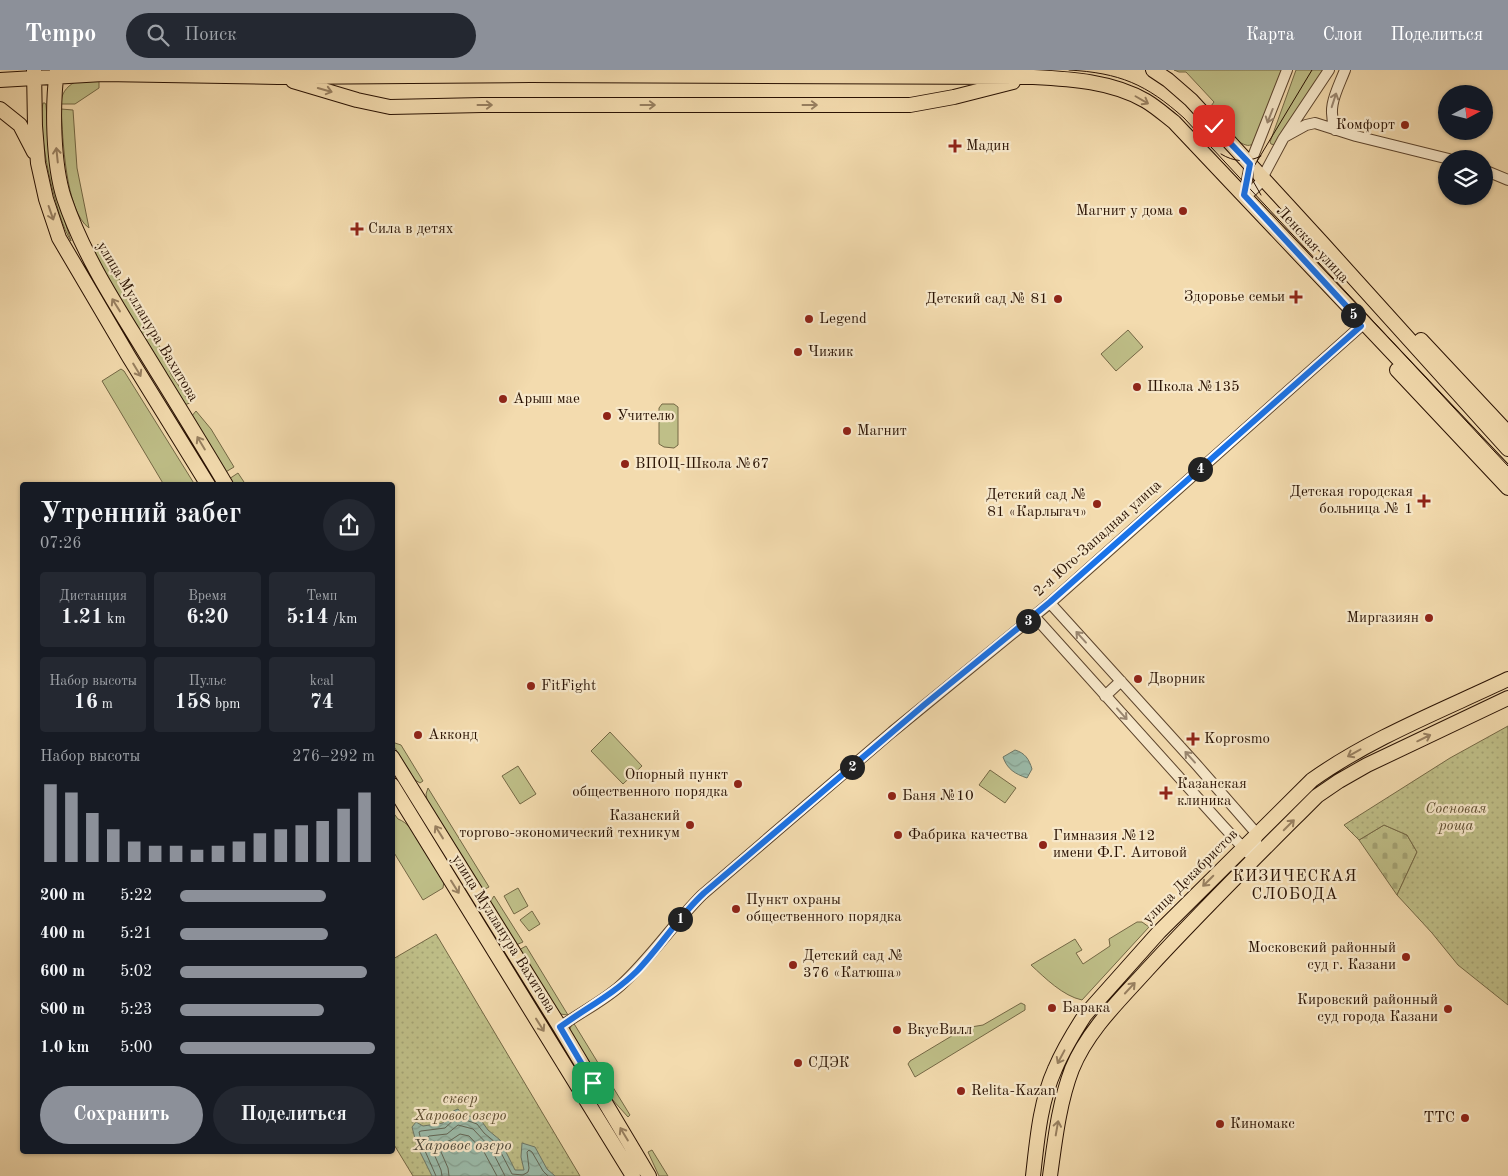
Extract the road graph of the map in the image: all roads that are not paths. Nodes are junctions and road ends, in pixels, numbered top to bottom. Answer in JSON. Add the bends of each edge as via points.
{"nodes":[{"id":1,"x":1153,"y":70,"type":"edge"},
{"id":2,"x":1287,"y":70,"type":"edge"},
{"id":3,"x":1329,"y":70,"type":"edge"},
{"id":4,"x":1345,"y":70,"type":"edge"},
{"id":5,"x":34,"y":74,"type":"edge"},
{"id":6,"x":57,"y":74,"type":"edge"},
{"id":7,"x":278,"y":77,"type":"junction"},
{"id":8,"x":1032,"y":77,"type":"junction"},
{"id":9,"x":0,"y":80,"type":"edge"},
{"id":10,"x":0,"y":109,"type":"edge"},
{"id":11,"x":1336,"y":130,"type":"junction"},
{"id":12,"x":1286,"y":136,"type":"junction"},
{"id":13,"x":1438,"y":156,"type":"edge"},
{"id":14,"x":38,"y":163,"type":"junction"},
{"id":15,"x":1250,"y":164,"type":"junction"},
{"id":16,"x":1493,"y":174,"type":"edge"},
{"id":17,"x":1263,"y":178,"type":"junction"},
{"id":18,"x":1508,"y":180,"type":"edge"},
{"id":19,"x":1244,"y":195,"type":"junction"},
{"id":20,"x":1324,"y":245,"type":"junction"},
{"id":21,"x":1350,"y":310,"type":"junction"},
{"id":22,"x":1361,"y":326,"type":"junction"},
{"id":23,"x":1508,"y":433,"type":"edge"},
{"id":24,"x":1508,"y":448,"type":"edge"},
{"id":25,"x":1508,"y":475,"type":"edge"},
{"id":26,"x":206,"y":482,"type":"edge"},
{"id":27,"x":224,"y":482,"type":"edge"},
{"id":28,"x":1508,"y":488,"type":"edge"},
{"id":29,"x":1050,"y":602,"type":"junction"},
{"id":30,"x":1034,"y":616,"type":"junction"},
{"id":31,"x":1508,"y":678,"type":"edge"},
{"id":32,"x":1121,"y":681,"type":"junction"},
{"id":33,"x":1106,"y":696,"type":"junction"},
{"id":34,"x":1508,"y":698,"type":"edge"},
{"id":35,"x":395,"y":762,"type":"edge"},
{"id":36,"x":395,"y":790,"type":"edge"},
{"id":37,"x":1256,"y":834,"type":"junction"},
{"id":38,"x":1243,"y":847,"type":"junction"},
{"id":39,"x":1254,"y":859,"type":"junction"},
{"id":40,"x":560,"y":1027,"type":"junction"},
{"id":41,"x":633,"y":1176,"type":"edge"},
{"id":42,"x":649,"y":1176,"type":"edge"},
{"id":43,"x":1033,"y":1176,"type":"edge"},
{"id":44,"x":1050,"y":1176,"type":"edge"}],
"edges":[{"from":1,"to":15,"type":"main road","name":"Ленская улица","via":[[1191,100]]},
{"from":2,"to":15,"type":"street","one_way":true},
{"from":3,"to":12,"type":"street"},
{"from":11,"to":4,"type":"street","one_way":true,"via":[[1332,107]]},
{"from":5,"to":6,"type":"main road"},
{"from":5,"to":9,"type":"main road"},
{"from":5,"to":14,"type":"main road"},
{"from":6,"to":7,"type":"main road"},
{"from":27,"to":6,"type":"main road","name":"улица Мулланура Вахитова","one_way":true,"via":[[80,241],[64,197],[58,166],[55,135]]},
{"from":7,"to":8,"type":"main road"},
{"from":7,"to":8,"type":"main road","one_way":true,"via":[[390,107],[910,105]]},
{"from":8,"to":19,"type":"main road","name":"Ленская улица","one_way":true,"via":[[1097,84],[1147,102],[1198,146]]},
{"from":10,"to":14,"type":"main road","via":[[20,125]]},
{"from":11,"to":12,"type":"street","via":[[1315,123]]},
{"from":11,"to":13,"type":"street"},
{"from":12,"to":17,"type":"street"},
{"from":14,"to":26,"type":"main road","one_way":true,"via":[[46,200],[65,250]]},
{"from":15,"to":17,"type":"main road","name":"Ленская улица"},
{"from":15,"to":19,"type":"street"},
{"from":16,"to":18,"type":"street"},
{"from":17,"to":19,"type":"street"},
{"from":17,"to":20,"type":"main road","name":"Ленская улица"},
{"from":19,"to":21,"type":"main road","name":"Ленская улица"},
{"from":20,"to":23,"type":"main road","via":[[1387,303]]},
{"from":20,"to":24,"type":"main road","name":"Ленская улица"},
{"from":21,"to":22,"type":"main road"},
{"from":21,"to":25,"type":"main road","name":"Ленская улица"},
{"from":22,"to":28,"type":"main road","via":[[1404,378]]},
{"from":22,"to":29,"type":"street","name":"2-я Юго-Западная улица"},
{"from":29,"to":30,"type":"street","name":"2-я Юго-Западная улица"},
{"from":32,"to":29,"type":"street","one_way":true},
{"from":30,"to":33,"type":"street"},
{"from":30,"to":40,"type":"street","name":"2-я Юго-Западная улица","via":[[924,705],[704,893],[618,988]]},
{"from":31,"to":37,"type":"main road","name":"улица Декабристов","one_way":true,"via":[[1333,765],[1312,780]]},
{"from":32,"to":33,"type":"street"},
{"from":37,"to":32,"type":"street","one_way":true},
{"from":33,"to":38,"type":"street","one_way":true},
{"from":39,"to":34,"type":"main road","one_way":true,"via":[[1317,796],[1339,781]]},
{"from":40,"to":35,"type":"main road","name":"улица Мулланура Вахитова","one_way":true},
{"from":36,"to":41,"type":"main road","name":"улица Мулланура Вахитова","one_way":true},
{"from":37,"to":38,"type":"main road","name":"улица Декабристов"},
{"from":37,"to":39,"type":"street"},
{"from":38,"to":39,"type":"street"},
{"from":38,"to":43,"type":"main road","name":"улица Декабристов","one_way":true,"via":[[1159,932],[1075,1030],[1054,1070],[1046,1097]]},
{"from":44,"to":39,"type":"main road","one_way":true,"via":[[1063,1098],[1073,1068],[1094,1030],[1192,921]]},
{"from":42,"to":40,"type":"main road","name":"улица Мулланура Вахитова","one_way":true}]}
